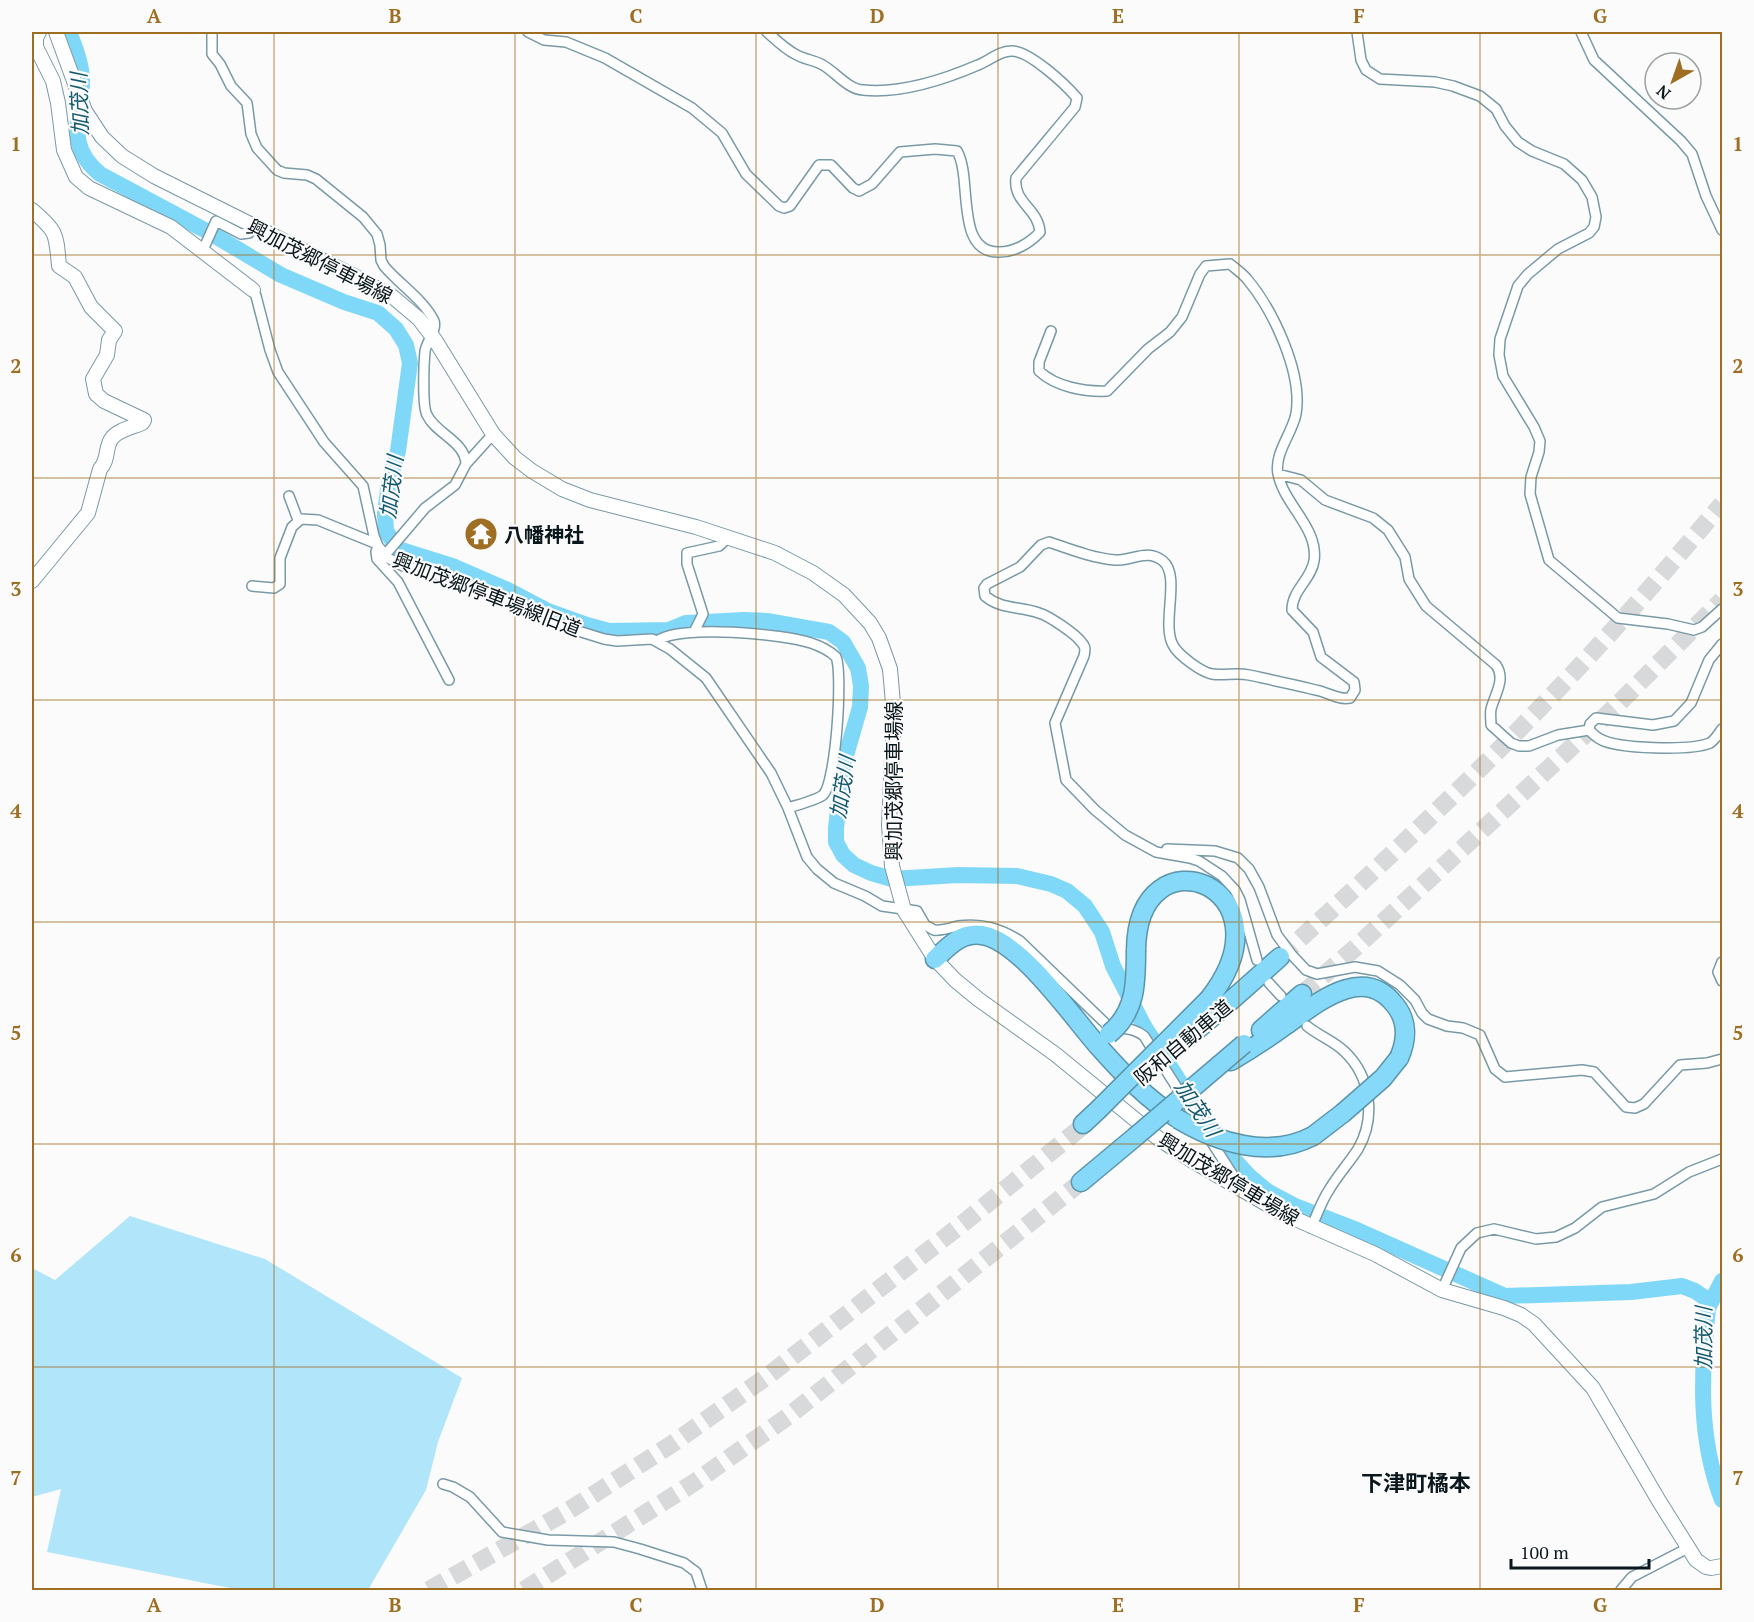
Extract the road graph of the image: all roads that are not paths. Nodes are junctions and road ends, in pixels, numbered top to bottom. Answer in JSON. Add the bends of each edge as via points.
{"nodes":[{"id":1,"x":39,"y":32,"type":"edge"},
{"id":2,"x":56,"y":32,"type":"edge"},
{"id":3,"x":212,"y":32,"type":"edge"},
{"id":4,"x":528,"y":32,"type":"edge"},
{"id":5,"x":767,"y":32,"type":"edge"},
{"id":6,"x":1357,"y":32,"type":"edge"},
{"id":7,"x":1581,"y":32,"type":"edge"},
{"id":8,"x":555,"y":36,"type":"edge"},
{"id":9,"x":32,"y":210,"type":"edge"},
{"id":10,"x":254,"y":226,"type":"junction"},
{"id":11,"x":1722,"y":230,"type":"edge"},
{"id":12,"x":203,"y":250,"type":"junction"},
{"id":13,"x":253,"y":290,"type":"joint"},
{"id":14,"x":1051,"y":331,"type":"dead end"},
{"id":15,"x":431,"y":334,"type":"junction"},
{"id":16,"x":493,"y":434,"type":"junction"},
{"id":17,"x":466,"y":464,"type":"junction"},
{"id":18,"x":1278,"y":474,"type":"junction"},
{"id":19,"x":289,"y":496,"type":"dead end"},
{"id":20,"x":298,"y":520,"type":"junction"},
{"id":21,"x":729,"y":537,"type":"junction"},
{"id":22,"x":378,"y":545,"type":"junction"},
{"id":23,"x":387,"y":554,"type":"junction"},
{"id":24,"x":32,"y":580,"type":"edge"},
{"id":25,"x":252,"y":586,"type":"dead end"},
{"id":26,"x":1722,"y":609,"type":"edge"},
{"id":27,"x":694,"y":632,"type":"junction"},
{"id":28,"x":657,"y":641,"type":"junction"},
{"id":29,"x":1722,"y":644,"type":"edge"},
{"id":30,"x":449,"y":680,"type":"dead end"},
{"id":31,"x":1722,"y":729,"type":"edge"},
{"id":32,"x":1589,"y":730,"type":"junction"},
{"id":33,"x":788,"y":808,"type":"junction"},
{"id":34,"x":1149,"y":849,"type":"junction"},
{"id":35,"x":904,"y":910,"type":"junction"},
{"id":36,"x":1280,"y":957,"type":"tunnel mouth"},
{"id":37,"x":935,"y":959,"type":"junction"},
{"id":38,"x":1257,"y":960,"type":"dead end"},
{"id":39,"x":1722,"y":962,"type":"edge"},
{"id":40,"x":1722,"y":981,"type":"edge"},
{"id":41,"x":1269,"y":983,"type":"dead end"},
{"id":42,"x":1302,"y":994,"type":"tunnel mouth"},
{"id":43,"x":1281,"y":996,"type":"dead end"},
{"id":44,"x":1214,"y":1006,"type":"junction"},
{"id":45,"x":1307,"y":1026,"type":"dead end"},
{"id":46,"x":1101,"y":1037,"type":"junction"},
{"id":47,"x":1246,"y":1048,"type":"junction"},
{"id":48,"x":1722,"y":1059,"type":"edge"},
{"id":49,"x":1084,"y":1124,"type":"tunnel mouth"},
{"id":50,"x":1722,"y":1159,"type":"edge"},
{"id":51,"x":1081,"y":1182,"type":"tunnel mouth"},
{"id":52,"x":1238,"y":1187,"type":"junction"},
{"id":53,"x":1312,"y":1225,"type":"junction"},
{"id":54,"x":1442,"y":1290,"type":"junction"},
{"id":55,"x":443,"y":1484,"type":"dead end"},
{"id":56,"x":1688,"y":1548,"type":"junction"},
{"id":57,"x":1722,"y":1566,"type":"edge"},
{"id":58,"x":702,"y":1590,"type":"edge"},
{"id":59,"x":1622,"y":1590,"type":"edge"}],
"edges":[{"from":1,"to":12,"type":"main road","name":"興加茂郷停車場線旧道","via":[[36,47],[53,81],[64,150],[76,177],[89,188],[171,227]]},
{"from":2,"to":10,"type":"main road","name":"興加茂郷停車場線","via":[[90,120],[109,145],[138,167]]},
{"from":3,"to":15,"type":"street","via":[[213,54],[231,86],[247,104],[255,144],[277,170],[316,179],[370,224],[379,241],[384,266],[431,317],[435,326]]},
{"from":4,"to":8,"type":"street","via":[[544,40]]},
{"from":5,"to":8,"type":"street","via":[[793,54],[822,64],[855,89],[863,90],[895,90],[924,84],[1013,51],[1038,63],[1077,98],[1075,107],[1016,178],[1020,199],[1039,220],[1040,232],[1018,248],[1004,252],[992,252],[979,244],[973,238],[967,213],[961,158],[950,149],[900,152],[872,184],[860,191],[831,165],[819,165],[790,206],[779,206],[746,174],[722,133],[692,108],[605,58]]},
{"from":6,"to":26,"type":"street","via":[[1366,70],[1380,79],[1428,81],[1480,96],[1496,110],[1518,141],[1564,164],[1582,180],[1592,197],[1594,227],[1528,273],[1518,286],[1500,339],[1503,376],[1540,441],[1530,494],[1549,560],[1618,618],[1694,630]]},
{"from":7,"to":11,"type":"street","via":[[1594,60],[1692,154]]},
{"from":9,"to":24,"type":"main road","via":[[56,236],[59,266],[75,277],[91,308],[115,332],[93,379],[96,394],[144,420],[110,440],[88,513]]},
{"from":10,"to":12,"type":"street","via":[[243,235],[216,221]]},
{"from":10,"to":15,"type":"main road","name":"興加茂郷停車場線","via":[[386,293],[407,308]]},
{"from":12,"to":13,"type":"main road","name":"興加茂郷停車場線旧道"},
{"from":13,"to":22,"type":"street","name":"興加茂郷停車場線旧道","via":[[278,372],[324,442],[363,486]]},
{"from":14,"to":18,"type":"street","via":[[1039,371],[1059,383],[1090,392],[1107,391],[1182,317],[1206,266],[1230,264],[1261,298],[1293,369],[1296,412],[1278,458]]},
{"from":15,"to":16,"type":"main road","name":"興加茂郷停車場線"},
{"from":15,"to":17,"type":"street","via":[[425,351],[426,413],[463,451]]},
{"from":16,"to":17,"type":"street"},
{"from":16,"to":21,"type":"main road","name":"興加茂郷停車場線","via":[[524,466],[570,492]]},
{"from":17,"to":23,"type":"street","via":[[454,485],[425,508]]},
{"from":18,"to":32,"type":"street","via":[[1301,480],[1325,500],[1373,518],[1388,530],[1405,557],[1408,579],[1426,606],[1499,670],[1491,724],[1511,743],[1529,746],[1558,735]]},
{"from":18,"to":34,"type":"street","via":[[1313,547],[1314,562],[1292,599],[1292,610],[1313,632],[1321,657],[1354,682],[1350,698],[1237,673],[1212,674],[1192,664],[1173,646],[1169,635],[1170,575],[1165,563],[1156,556],[1113,560],[1049,542],[1020,567],[984,588],[985,596],[995,604],[1038,612],[1082,642],[1084,656],[1055,723],[1066,780],[1110,823]]},
{"from":19,"to":20,"type":"street"},
{"from":20,"to":22,"type":"street","via":[[318,520]]},
{"from":20,"to":25,"type":"street","via":[[280,558],[279,586]]},
{"from":21,"to":27,"type":"street","via":[[719,546],[687,553],[703,614]]},
{"from":21,"to":35,"type":"main road","name":"興加茂郷停車場線","via":[[775,553],[829,583],[857,608],[879,638],[890,669],[893,693],[889,825],[892,866]]},
{"from":22,"to":23,"type":"street","name":"興加茂郷停車場線旧道"},
{"from":22,"to":30,"type":"street","via":[[376,559],[399,582]]},
{"from":23,"to":28,"type":"street","name":"興加茂郷停車場線旧道","via":[[403,566],[447,577],[559,625],[610,640]]},
{"from":27,"to":28,"type":"street"},
{"from":27,"to":33,"type":"street","via":[[809,642],[836,657],[840,678],[836,748],[827,788],[821,796]]},
{"from":28,"to":33,"type":"street","via":[[711,684],[771,773]]},
{"from":29,"to":32,"type":"street","via":[[1709,660],[1691,703],[1674,721],[1653,725],[1596,718]]},
{"from":31,"to":32,"type":"street","via":[[1711,742],[1658,748],[1600,740]]},
{"from":33,"to":35,"type":"street","via":[[807,857],[821,874],[882,906]]},
{"from":34,"to":38,"type":"street","via":[[1199,861],[1229,883],[1245,914]]},
{"from":34,"to":48,"type":"street","via":[[1215,851],[1238,858],[1259,887],[1277,935],[1306,970],[1317,974],[1363,967],[1383,973],[1408,992],[1428,1019],[1480,1035],[1495,1069],[1505,1077],[1594,1072],[1626,1107],[1635,1108],[1644,1104],[1680,1065]]},
{"from":35,"to":37,"type":"main road","name":"興加茂郷停車場線"},
{"from":35,"to":52,"type":"street","via":[[917,911],[934,930],[975,925],[1004,931],[1027,947],[1106,1024],[1139,1031]]},
{"from":36,"to":44,"type":"highway","name":"阪和自動車道"},
{"from":37,"to":46,"type":"highway","via":[[954,941],[966,936],[993,938],[1013,951]]},
{"from":37,"to":52,"type":"main road","name":"興加茂郷停車場線","via":[[978,999],[1055,1054],[1159,1139]]},
{"from":39,"to":40,"type":"street","via":[[1718,972]]},
{"from":41,"to":43,"type":"street"},
{"from":42,"to":47,"type":"highway","name":"阪和自動車道"},
{"from":44,"to":46,"type":"highway","bridge":true,"via":[[1236,939],[1231,910],[1215,890],[1199,882],[1171,883],[1155,893],[1140,916],[1132,1004],[1121,1023]]},
{"from":44,"to":49,"type":"highway","name":"阪和自動車道","bridge":true},
{"from":45,"to":53,"type":"street","via":[[1349,1056],[1363,1079],[1368,1101],[1368,1122],[1362,1141],[1322,1202]]},
{"from":46,"to":47,"type":"highway","bridge":true,"via":[[1138,1088],[1178,1119],[1213,1136],[1260,1148],[1288,1146],[1313,1136],[1343,1113],[1383,1078],[1399,1058],[1405,1032],[1399,1010],[1384,994],[1363,987],[1346,988]]},
{"from":47,"to":51,"type":"highway","name":"阪和自動車道","bridge":true},
{"from":50,"to":54,"type":"street","via":[[1689,1172],[1654,1194],[1602,1207],[1575,1228],[1556,1236],[1536,1239],[1494,1229],[1477,1233],[1461,1248]]},
{"from":52,"to":53,"type":"main road","name":"興加茂郷停車場線","via":[[1282,1213]]},
{"from":53,"to":54,"type":"main road","name":"興加茂郷停車場線"},
{"from":54,"to":56,"type":"main road","name":"興加茂郷停車場線","via":[[1504,1308],[1541,1329],[1593,1388]]},
{"from":55,"to":58,"type":"street","via":[[470,1497],[502,1532],[548,1540],[614,1542],[640,1549],[684,1563],[696,1572]]},
{"from":56,"to":57,"type":"main road","name":"興加茂郷停車場線","via":[[1706,1567]]},
{"from":56,"to":59,"type":"street","via":[[1632,1577]]}]}
